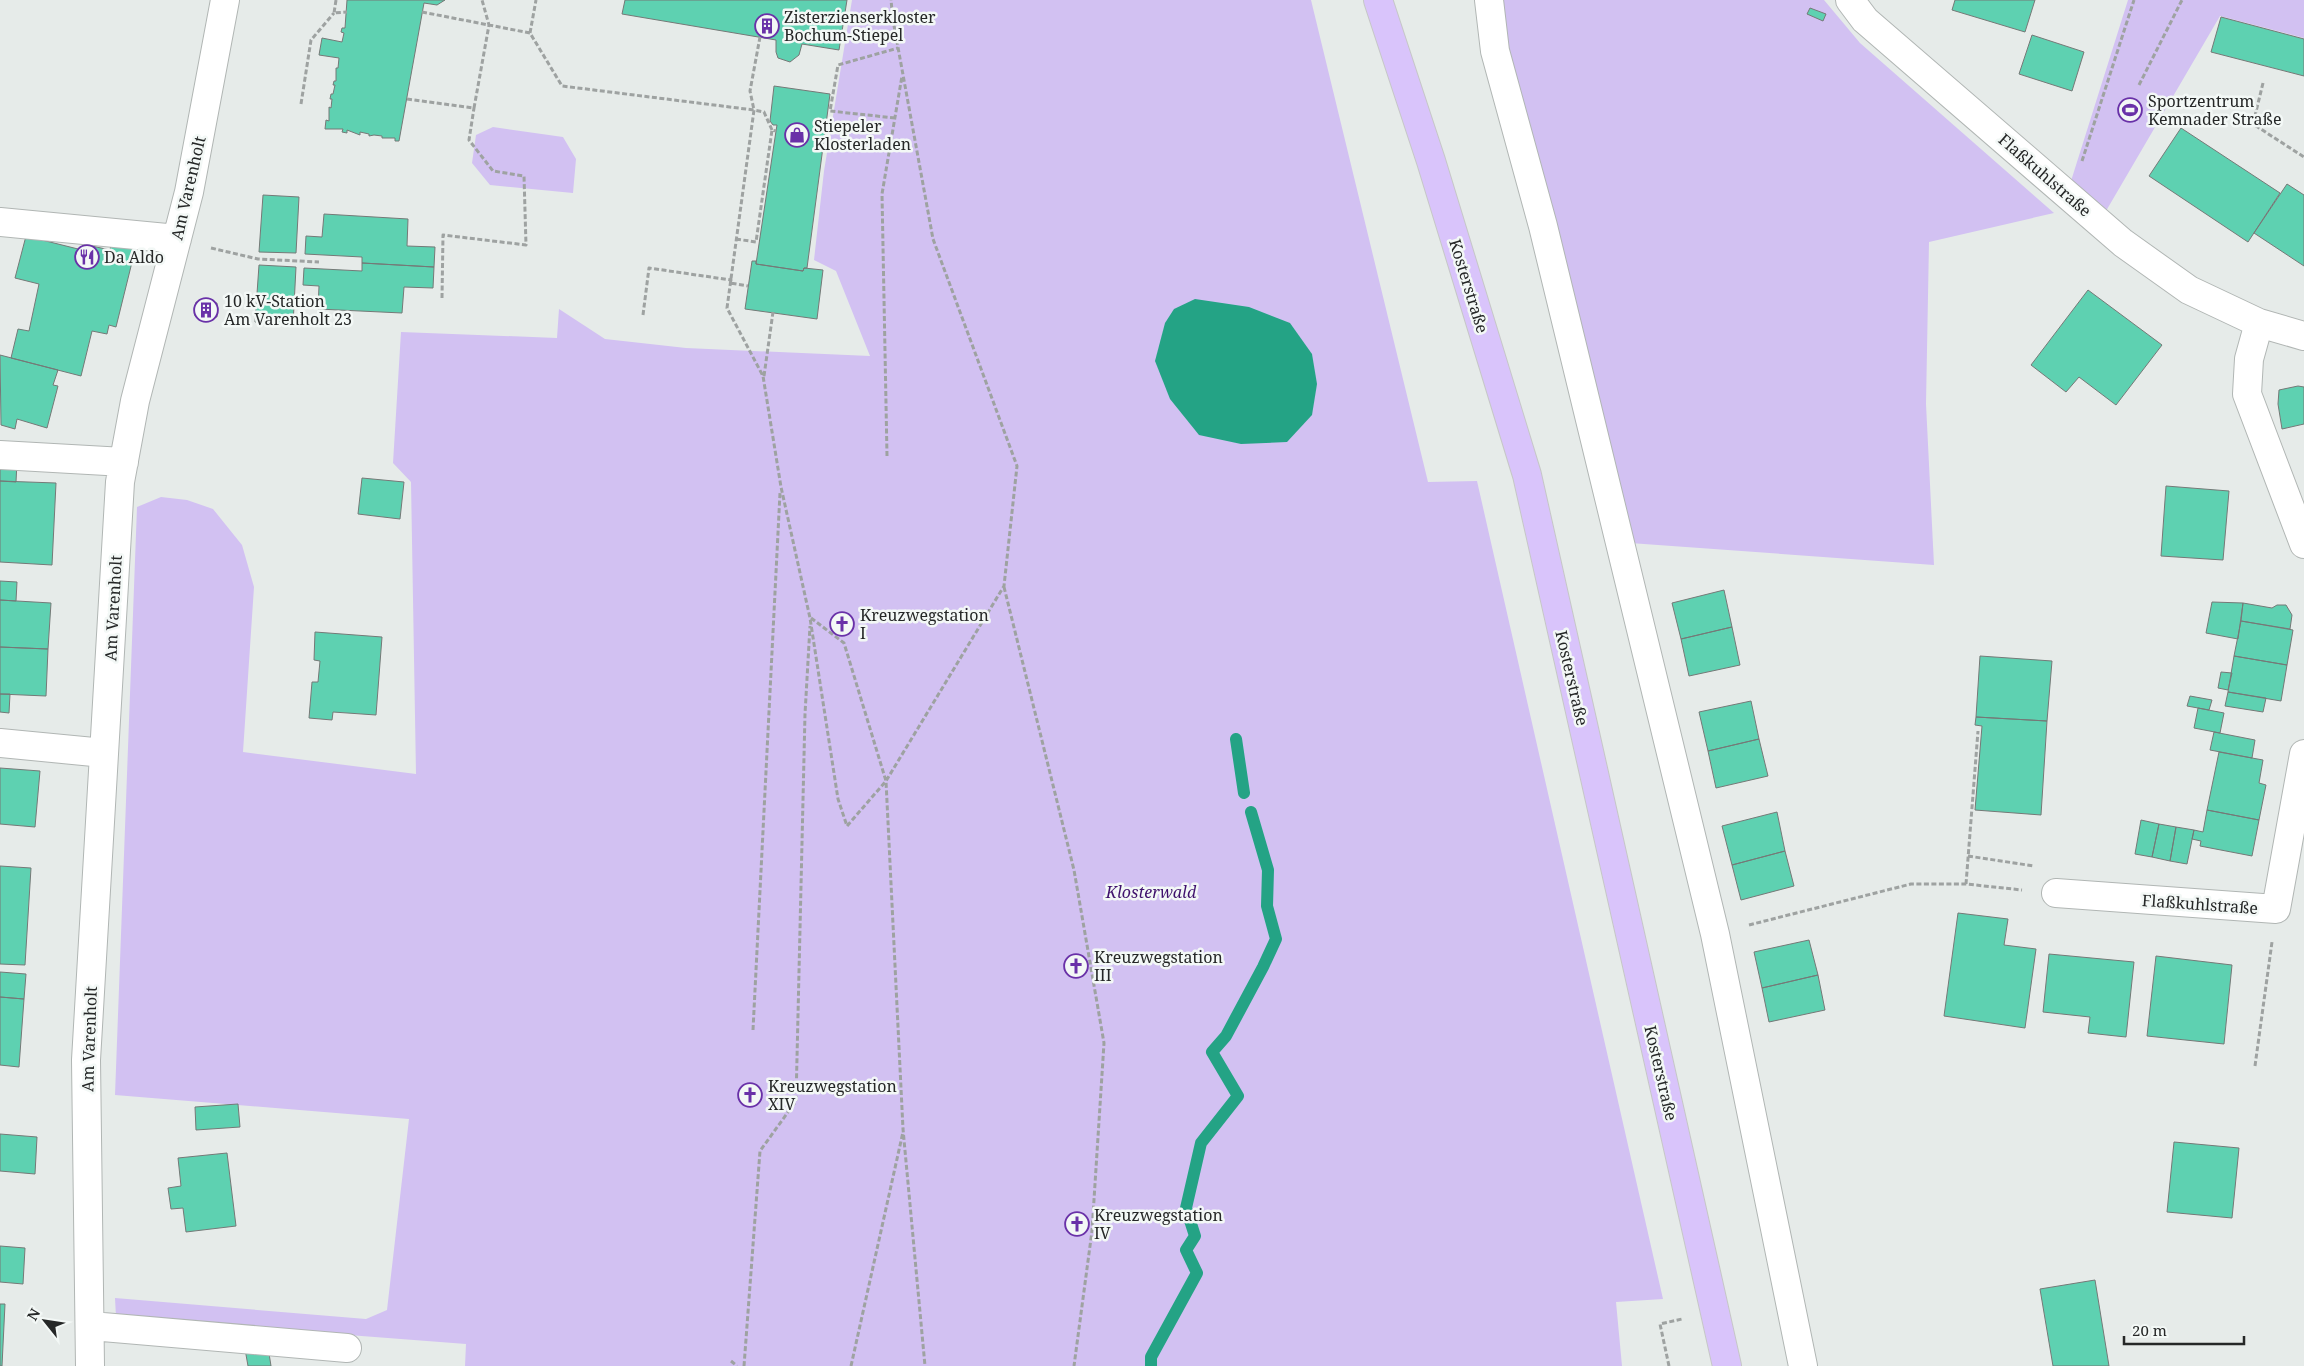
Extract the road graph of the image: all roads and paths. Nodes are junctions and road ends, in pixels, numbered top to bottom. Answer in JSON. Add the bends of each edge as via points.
{"nodes":[{"id":1,"x":225,"y":0,"type":"edge"},
{"id":2,"x":336,"y":0,"type":"edge"},
{"id":3,"x":482,"y":0,"type":"edge"},
{"id":4,"x":536,"y":0,"type":"edge"},
{"id":5,"x":891,"y":0,"type":"edge"},
{"id":6,"x":1378,"y":0,"type":"edge"},
{"id":7,"x":1489,"y":0,"type":"edge"},
{"id":8,"x":1850,"y":0,"type":"edge"},
{"id":9,"x":2134,"y":0,"type":"edge"},
{"id":10,"x":2182,"y":0,"type":"edge"},
{"id":11,"x":334,"y":12,"type":"junction"},
{"id":12,"x":347,"y":12,"type":"dead end"},
{"id":13,"x":422,"y":12,"type":"dead end"},
{"id":14,"x":489,"y":25,"type":"junction"},
{"id":15,"x":530,"y":34,"type":"junction"},
{"id":16,"x":760,"y":37,"type":"dead end"},
{"id":17,"x":898,"y":48,"type":"junction"},
{"id":18,"x":902,"y":73,"type":"junction"},
{"id":19,"x":2263,"y":83,"type":"dead end"},
{"id":20,"x":2139,"y":85,"type":"dead end"},
{"id":21,"x":407,"y":99,"type":"dead end"},
{"id":22,"x":301,"y":104,"type":"dead end"},
{"id":23,"x":474,"y":108,"type":"junction"},
{"id":24,"x":754,"y":110,"type":"junction"},
{"id":25,"x":895,"y":118,"type":"junction"},
{"id":26,"x":2304,"y":158,"type":"edge"},
{"id":27,"x":2070,"y":196,"type":"junction"},
{"id":28,"x":0,"y":222,"type":"edge"},
{"id":29,"x":177,"y":239,"type":"junction"},
{"id":30,"x":736,"y":239,"type":"junction"},
{"id":31,"x":319,"y":262,"type":"dead end"},
{"id":32,"x":730,"y":283,"type":"junction"},
{"id":33,"x":748,"y":286,"type":"dead end"},
{"id":34,"x":442,"y":298,"type":"dead end"},
{"id":35,"x":773,"y":312,"type":"dead end"},
{"id":36,"x":643,"y":314,"type":"dead end"},
{"id":37,"x":2259,"y":323,"type":"junction"},
{"id":38,"x":2304,"y":336,"type":"edge"},
{"id":39,"x":764,"y":376,"type":"junction"},
{"id":40,"x":0,"y":455,"type":"edge"},
{"id":41,"x":887,"y":456,"type":"dead end"},
{"id":42,"x":124,"y":462,"type":"junction"},
{"id":43,"x":781,"y":487,"type":"junction"},
{"id":44,"x":2304,"y":544,"type":"edge"},
{"id":45,"x":1004,"y":586,"type":"junction"},
{"id":46,"x":810,"y":618,"type":"junction"},
{"id":47,"x":1978,"y":731,"type":"dead end"},
{"id":48,"x":0,"y":743,"type":"edge"},
{"id":49,"x":104,"y":753,"type":"junction"},
{"id":50,"x":2304,"y":754,"type":"edge"},
{"id":51,"x":886,"y":781,"type":"junction"},
{"id":52,"x":1968,"y":856,"type":"junction"},
{"id":53,"x":1966,"y":884,"type":"junction"},
{"id":54,"x":2056,"y":893,"type":"junction"},
{"id":55,"x":2276,"y":909,"type":"junction"},
{"id":56,"x":1746,"y":926,"type":"dead end"},
{"id":57,"x":752,"y":1030,"type":"dead end"},
{"id":58,"x":2256,"y":1066,"type":"dead end"},
{"id":59,"x":904,"y":1129,"type":"junction"},
{"id":60,"x":1714,"y":1312,"type":"junction"},
{"id":61,"x":91,"y":1326,"type":"junction"},
{"id":62,"x":347,"y":1348,"type":"dead end"},
{"id":63,"x":731,"y":1361,"type":"dead end"},
{"id":64,"x":90,"y":1366,"type":"edge"},
{"id":65,"x":737,"y":1366,"type":"edge"},
{"id":66,"x":744,"y":1366,"type":"edge"},
{"id":67,"x":851,"y":1366,"type":"edge"},
{"id":68,"x":925,"y":1366,"type":"edge"},
{"id":69,"x":1074,"y":1366,"type":"edge"},
{"id":70,"x":1669,"y":1366,"type":"edge"},
{"id":71,"x":1727,"y":1366,"type":"edge"},
{"id":72,"x":1803,"y":1366,"type":"edge"}],
"edges":[{"from":1,"to":29,"type":"street","name":"Am Varenholt","via":[[189,192]]},
{"from":2,"to":11,"type":"path"},
{"from":3,"to":14,"type":"path"},
{"from":4,"to":15,"type":"path"},
{"from":5,"to":17,"type":"path"},
{"from":6,"to":60,"type":"main road","name":"Kosterstraße","via":[[1434,170],[1527,475]]},
{"from":7,"to":72,"type":"street","via":[[1495,51],[1545,235],[1714,934]]},
{"from":8,"to":27,"type":"street","name":"Flaßkuhlstraße","via":[[1865,20]]},
{"from":9,"to":27,"type":"path"},
{"from":10,"to":20,"type":"path"},
{"from":11,"to":12,"type":"path"},
{"from":11,"to":22,"type":"path","via":[[311,40]]},
{"from":13,"to":14,"type":"path"},
{"from":14,"to":15,"type":"path"},
{"from":14,"to":23,"type":"path"},
{"from":15,"to":24,"type":"path","via":[[562,86]]},
{"from":16,"to":24,"type":"path","via":[[750,91]]},
{"from":17,"to":18,"type":"path"},
{"from":17,"to":25,"type":"path","via":[[838,65],[830,111]]},
{"from":18,"to":25,"type":"path"},
{"from":18,"to":45,"type":"path","via":[[933,239],[1017,466]]},
{"from":19,"to":26,"type":"path","via":[[2253,124]]},
{"from":21,"to":23,"type":"path"},
{"from":23,"to":34,"type":"path","via":[[469,140],[493,171],[524,176],[526,245],[443,235]]},
{"from":24,"to":30,"type":"path"},
{"from":24,"to":30,"type":"path","via":[[764,112],[774,131],[756,242]]},
{"from":25,"to":41,"type":"path","via":[[882,194]]},
{"from":27,"to":37,"type":"street","name":"Flaßkuhlstraße","via":[[2123,242],[2189,290]]},
{"from":28,"to":29,"type":"street"},
{"from":29,"to":31,"type":"path","via":[[258,259]]},
{"from":29,"to":42,"type":"street","name":"Am Varenholt","via":[[135,401]]},
{"from":30,"to":32,"type":"path"},
{"from":32,"to":33,"type":"path"},
{"from":32,"to":36,"type":"path","via":[[731,280],[649,268]]},
{"from":32,"to":39,"type":"path","via":[[727,308]]},
{"from":35,"to":39,"type":"path"},
{"from":37,"to":38,"type":"street","name":"Flaßkuhlstraße"},
{"from":37,"to":44,"type":"street","via":[[2249,359],[2247,394]]},
{"from":39,"to":43,"type":"path"},
{"from":40,"to":42,"type":"street"},
{"from":42,"to":49,"type":"street","name":"Am Varenholt","via":[[120,482]]},
{"from":43,"to":46,"type":"path"},
{"from":43,"to":57,"type":"path"},
{"from":45,"to":51,"type":"path"},
{"from":45,"to":69,"type":"path","via":[[1074,870],[1104,1043],[1092,1230]]},
{"from":46,"to":51,"type":"path","via":[[844,643]]},
{"from":46,"to":51,"type":"path","via":[[838,800],[847,826]]},
{"from":46,"to":66,"type":"path","via":[[796,1101],[760,1151]]},
{"from":47,"to":52,"type":"path"},
{"from":48,"to":49,"type":"street"},
{"from":49,"to":61,"type":"street","name":"Am Varenholt","via":[[86,1060]]},
{"from":50,"to":55,"type":"street","name":"Flaßkuhlstraße"},
{"from":51,"to":59,"type":"path"},
{"from":52,"to":53,"type":"path"},
{"from":52,"to":54,"type":"path","via":[[2036,867]]},
{"from":53,"to":54,"type":"path"},
{"from":53,"to":56,"type":"path","via":[[1911,884]]},
{"from":54,"to":55,"type":"street","name":"Flaßkuhlstraße"},
{"from":55,"to":58,"type":"path"},
{"from":59,"to":67,"type":"path"},
{"from":59,"to":68,"type":"path"},
{"from":60,"to":70,"type":"path","via":[[1660,1324]]},
{"from":60,"to":71,"type":"main road","name":"Kosterstraße"},
{"from":61,"to":62,"type":"street"},
{"from":61,"to":64,"type":"street","name":"Am Varenholt"},
{"from":63,"to":65,"type":"path"}]}
